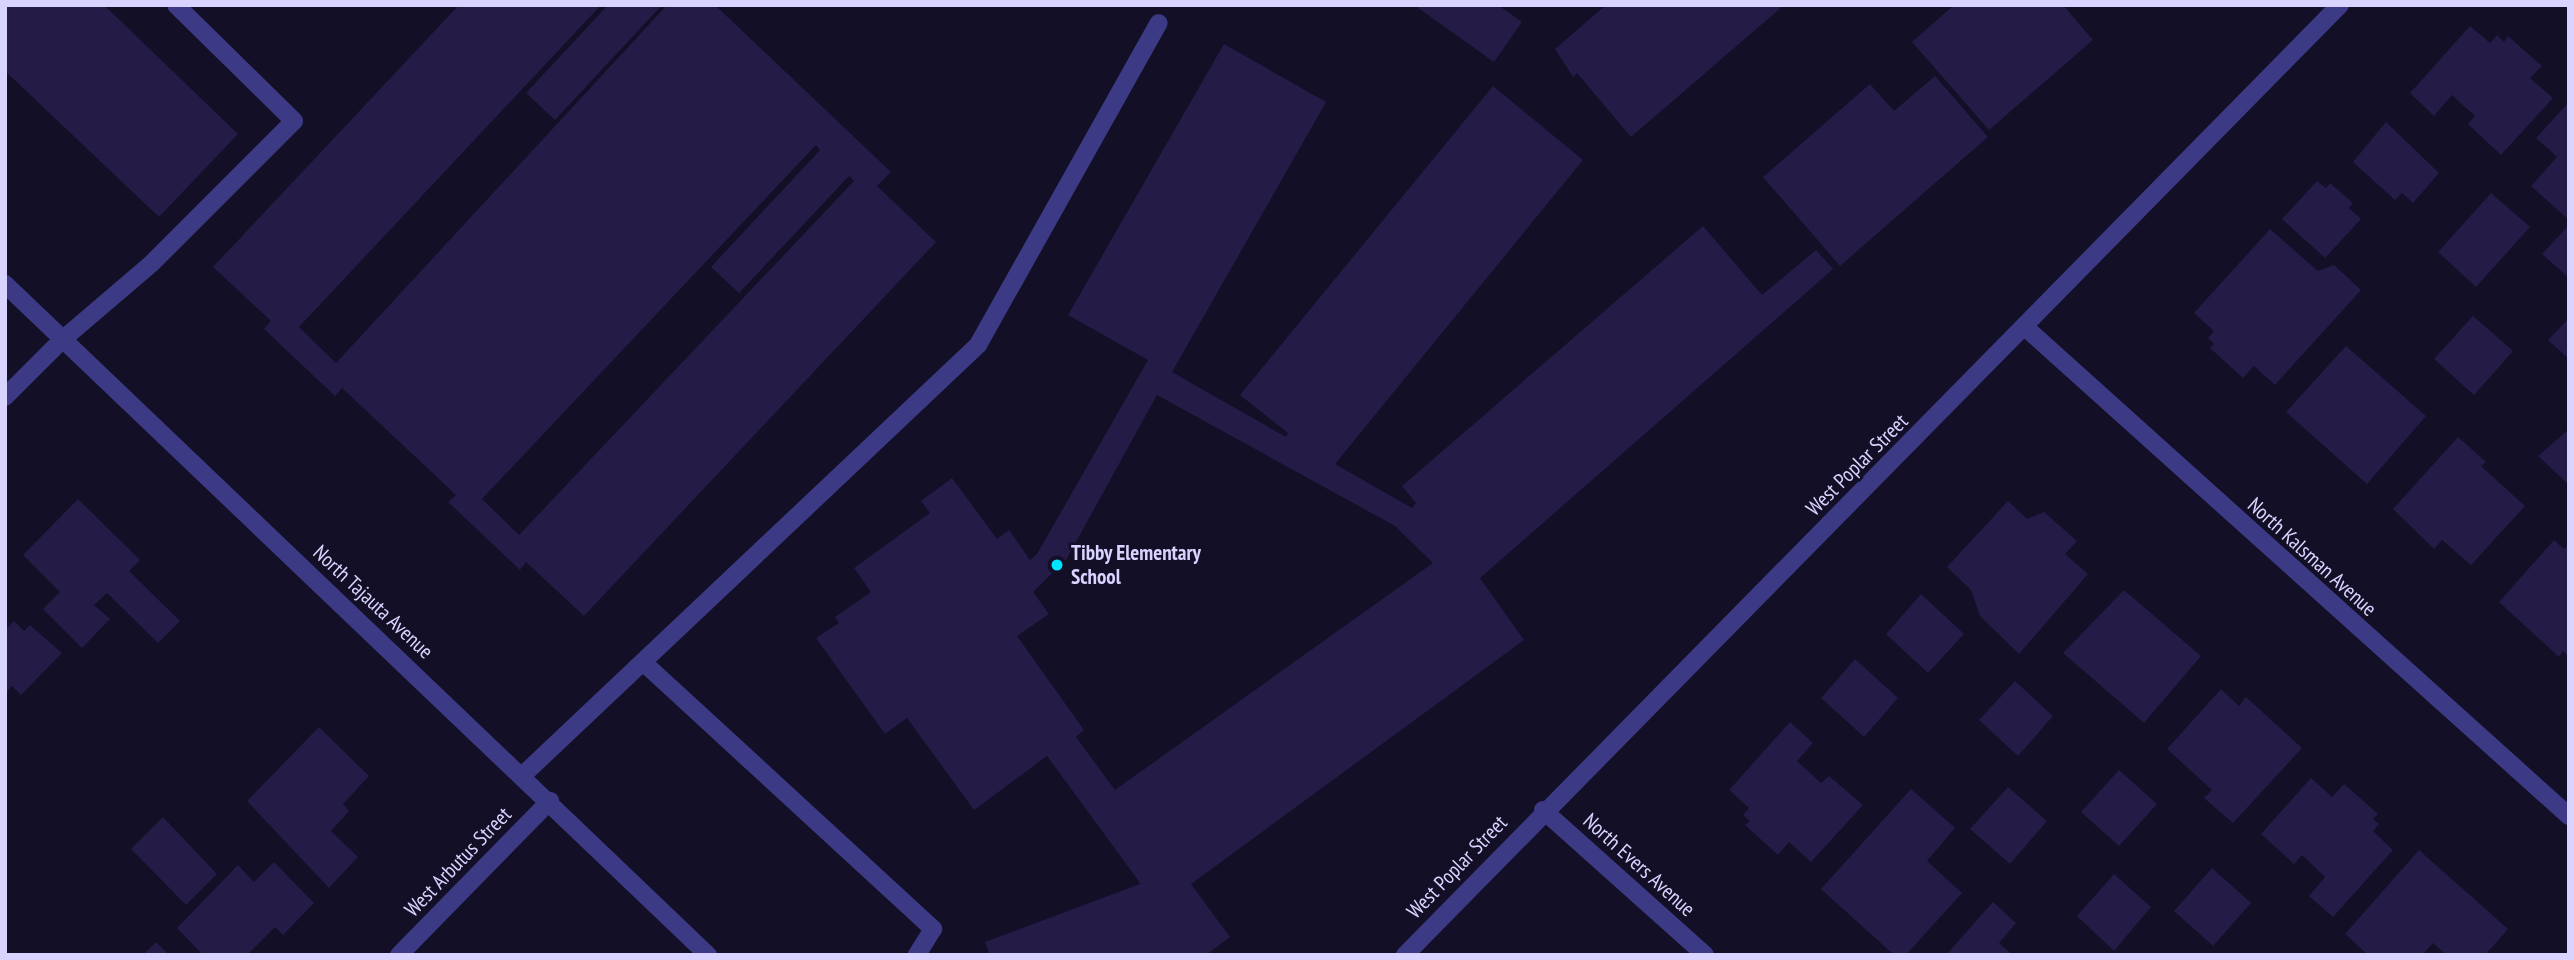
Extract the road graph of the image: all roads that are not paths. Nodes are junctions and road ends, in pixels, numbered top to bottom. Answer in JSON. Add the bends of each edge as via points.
{"nodes":[{"id":1,"x":176,"y":5,"type":"edge"},
{"id":2,"x":2340,"y":5,"type":"edge"},
{"id":3,"x":1160,"y":23,"type":"dead end"},
{"id":4,"x":5,"y":284,"type":"edge"},
{"id":5,"x":2026,"y":328,"type":"junction"},
{"id":6,"x":62,"y":340,"type":"junction"},
{"id":7,"x":5,"y":397,"type":"edge"},
{"id":8,"x":644,"y":663,"type":"junction"},
{"id":9,"x":523,"y":775,"type":"junction"},
{"id":10,"x":550,"y":801,"type":"junction"},
{"id":11,"x":1543,"y":810,"type":"junction"},
{"id":12,"x":2569,"y":816,"type":"edge"},
{"id":13,"x":399,"y":955,"type":"edge"},
{"id":14,"x":708,"y":955,"type":"edge"},
{"id":15,"x":917,"y":955,"type":"edge"},
{"id":16,"x":1405,"y":955,"type":"edge"},
{"id":17,"x":1704,"y":955,"type":"edge"}],
"edges":[{"from":1,"to":6,"type":"street","via":[[294,121],[151,264]]},
{"from":2,"to":5,"type":"street","name":"West Poplar Street"},
{"from":3,"to":8,"type":"street","via":[[978,345]]},
{"from":4,"to":6,"type":"street","name":"North Tajauta Avenue"},
{"from":5,"to":11,"type":"street","name":"West Poplar Street"},
{"from":5,"to":12,"type":"street","name":"North Kalsman Avenue"},
{"from":6,"to":7,"type":"street"},
{"from":6,"to":9,"type":"street","name":"North Tajauta Avenue"},
{"from":8,"to":9,"type":"street"},
{"from":8,"to":15,"type":"street","via":[[933,929]]},
{"from":9,"to":10,"type":"street","name":"North Tajauta Avenue"},
{"from":10,"to":13,"type":"street","name":"West Arbutus Street"},
{"from":10,"to":14,"type":"street","name":"North Tajauta Avenue"},
{"from":11,"to":16,"type":"street","name":"West Poplar Street"},
{"from":11,"to":17,"type":"street","name":"North Evers Avenue"}]}
